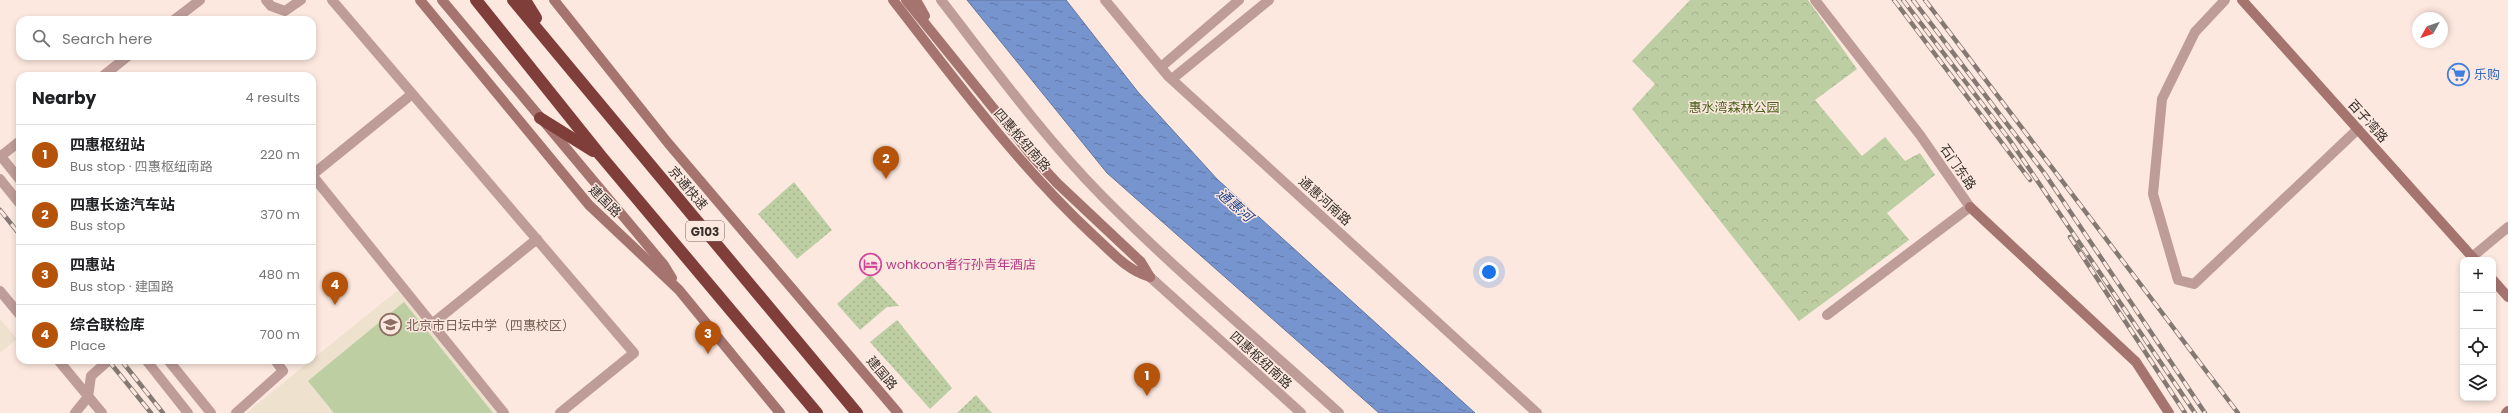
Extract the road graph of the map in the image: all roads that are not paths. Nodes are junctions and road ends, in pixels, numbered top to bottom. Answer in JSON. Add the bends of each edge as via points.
{"nodes":[{"id":1,"x":200,"y":0,"type":"edge"},
{"id":2,"x":266,"y":0,"type":"edge"},
{"id":3,"x":302,"y":0,"type":"edge"},
{"id":4,"x":332,"y":0,"type":"edge"},
{"id":5,"x":420,"y":0,"type":"edge"},
{"id":6,"x":442,"y":0,"type":"edge"},
{"id":7,"x":476,"y":0,"type":"edge"},
{"id":8,"x":513,"y":0,"type":"edge"},
{"id":9,"x":525,"y":0,"type":"edge"},
{"id":10,"x":554,"y":0,"type":"edge"},
{"id":11,"x":893,"y":0,"type":"edge"},
{"id":12,"x":906,"y":0,"type":"edge"},
{"id":13,"x":916,"y":0,"type":"edge"},
{"id":14,"x":941,"y":0,"type":"edge"},
{"id":15,"x":1105,"y":0,"type":"edge"},
{"id":16,"x":1239,"y":0,"type":"edge"},
{"id":17,"x":1269,"y":0,"type":"edge"},
{"id":18,"x":1815,"y":0,"type":"edge"},
{"id":19,"x":2225,"y":0,"type":"edge"},
{"id":20,"x":2242,"y":0,"type":"edge"},
{"id":21,"x":179,"y":16,"type":"edge"},
{"id":22,"x":938,"y":39,"type":"junction"},
{"id":23,"x":553,"y":49,"type":"junction"},
{"id":24,"x":123,"y":60,"type":"edge"},
{"id":25,"x":1161,"y":67,"type":"junction"},
{"id":26,"x":108,"y":72,"type":"edge"},
{"id":27,"x":1172,"y":79,"type":"junction"},
{"id":28,"x":412,"y":94,"type":"junction"},
{"id":29,"x":540,"y":118,"type":"junction"},
{"id":30,"x":2358,"y":129,"type":"junction"},
{"id":31,"x":16,"y":144,"type":"edge"},
{"id":32,"x":0,"y":156,"type":"edge"},
{"id":33,"x":601,"y":156,"type":"junction"},
{"id":34,"x":316,"y":172,"type":"edge"},
{"id":35,"x":16,"y":175,"type":"edge"},
{"id":36,"x":0,"y":179,"type":"edge"},
{"id":37,"x":316,"y":180,"type":"edge"},
{"id":38,"x":16,"y":199,"type":"edge"},
{"id":39,"x":1970,"y":207,"type":"junction"},
{"id":40,"x":2508,"y":227,"type":"edge"},
{"id":41,"x":537,"y":239,"type":"junction"},
{"id":42,"x":2472,"y":257,"type":"edge"},
{"id":43,"x":2476,"y":257,"type":"edge"},
{"id":44,"x":1150,"y":277,"type":"junction"},
{"id":45,"x":2496,"y":283,"type":"edge"},
{"id":46,"x":679,"y":290,"type":"junction"},
{"id":47,"x":0,"y":291,"type":"edge"},
{"id":48,"x":2508,"y":297,"type":"edge"},
{"id":49,"x":16,"y":310,"type":"edge"},
{"id":50,"x":1827,"y":315,"type":"dead end"},
{"id":51,"x":432,"y":324,"type":"junction"},
{"id":52,"x":61,"y":364,"type":"edge"},
{"id":53,"x":104,"y":364,"type":"edge"},
{"id":54,"x":149,"y":364,"type":"edge"},
{"id":55,"x":171,"y":364,"type":"edge"},
{"id":56,"x":278,"y":364,"type":"edge"},
{"id":57,"x":88,"y":396,"type":"junction"},
{"id":58,"x":75,"y":413,"type":"edge"},
{"id":59,"x":102,"y":413,"type":"edge"},
{"id":60,"x":188,"y":413,"type":"edge"},
{"id":61,"x":211,"y":413,"type":"edge"},
{"id":62,"x":236,"y":413,"type":"edge"},
{"id":63,"x":504,"y":413,"type":"edge"},
{"id":64,"x":560,"y":413,"type":"edge"},
{"id":65,"x":780,"y":413,"type":"edge"},
{"id":66,"x":816,"y":413,"type":"edge"},
{"id":67,"x":858,"y":413,"type":"edge"},
{"id":68,"x":898,"y":413,"type":"edge"},
{"id":69,"x":1301,"y":413,"type":"edge"},
{"id":70,"x":1339,"y":413,"type":"edge"},
{"id":71,"x":1537,"y":413,"type":"edge"},
{"id":72,"x":2169,"y":413,"type":"edge"}],
"edges":[{"from":1,"to":21,"type":"street"},
{"from":2,"to":3,"type":"street","via":[[271,6],[285,11]]},
{"from":4,"to":28,"type":"street","bridge":true},
{"from":5,"to":46,"type":"main road","name":"建国路","via":[[589,206]]},
{"from":6,"to":29,"type":"main road"},
{"from":7,"to":33,"type":"highway","number":"G103"},
{"from":8,"to":23,"type":"highway","name":"京通快速","number":"G103"},
{"from":9,"to":23,"type":"highway"},
{"from":10,"to":68,"type":"main road","name":"建国路","via":[[668,143]]},
{"from":11,"to":44,"type":"main road","name":"四惠枢纽南路","via":[[1003,141],[1040,181],[1078,221],[1134,272]]},
{"from":12,"to":22,"type":"main road","name":"四惠枢纽南路"},
{"from":13,"to":22,"type":"main road"},
{"from":14,"to":70,"type":"street","via":[[1035,121],[1102,196]]},
{"from":15,"to":25,"type":"street","name":"通惠河南路"},
{"from":16,"to":25,"type":"street"},
{"from":17,"to":27,"type":"street"},
{"from":18,"to":39,"type":"street","name":"石门东路","via":[[1920,135]]},
{"from":19,"to":30,"type":"street","via":[[2195,32],[2162,99],[2153,194],[2178,280],[2194,284]]},
{"from":20,"to":30,"type":"main road","name":"百子湾路"},
{"from":22,"to":44,"type":"main road","name":"四惠枢纽南路","via":[[1032,156],[1141,262]]},
{"from":23,"to":67,"type":"highway","name":"京通快速","number":"G103"},
{"from":24,"to":26,"type":"street"},
{"from":25,"to":27,"type":"street","name":"通惠河南路"},
{"from":27,"to":71,"type":"street","name":"通惠河南路"},
{"from":28,"to":34,"type":"street","bridge":true},
{"from":28,"to":41,"type":"street","bridge":true},
{"from":29,"to":33,"type":"highway"},
{"from":29,"to":46,"type":"main road","via":[[664,266]]},
{"from":30,"to":42,"type":"main road","name":"百子湾路"},
{"from":31,"to":32,"type":"street"},
{"from":32,"to":35,"type":"street"},
{"from":33,"to":66,"type":"highway","number":"G103"},
{"from":36,"to":38,"type":"street"},
{"from":37,"to":51,"type":"street"},
{"from":39,"to":50,"type":"street","name":"石门东路"},
{"from":39,"to":72,"type":"main road","via":[[2136,362]]},
{"from":40,"to":43,"type":"street"},
{"from":41,"to":51,"type":"street","bridge":true},
{"from":41,"to":64,"type":"street","bridge":true,"via":[[634,352]]},
{"from":44,"to":69,"type":"street","name":"四惠枢纽南路"},
{"from":45,"to":48,"type":"main road"},
{"from":46,"to":65,"type":"main road","name":"建国路"},
{"from":47,"to":49,"type":"street"},
{"from":51,"to":63,"type":"street"},
{"from":52,"to":57,"type":"street"},
{"from":53,"to":57,"type":"street","via":[[91,376]]},
{"from":54,"to":60,"type":"street"},
{"from":55,"to":61,"type":"street"},
{"from":56,"to":62,"type":"street","via":[[283,371]]},
{"from":57,"to":58,"type":"street"},
{"from":57,"to":59,"type":"street"}]}
